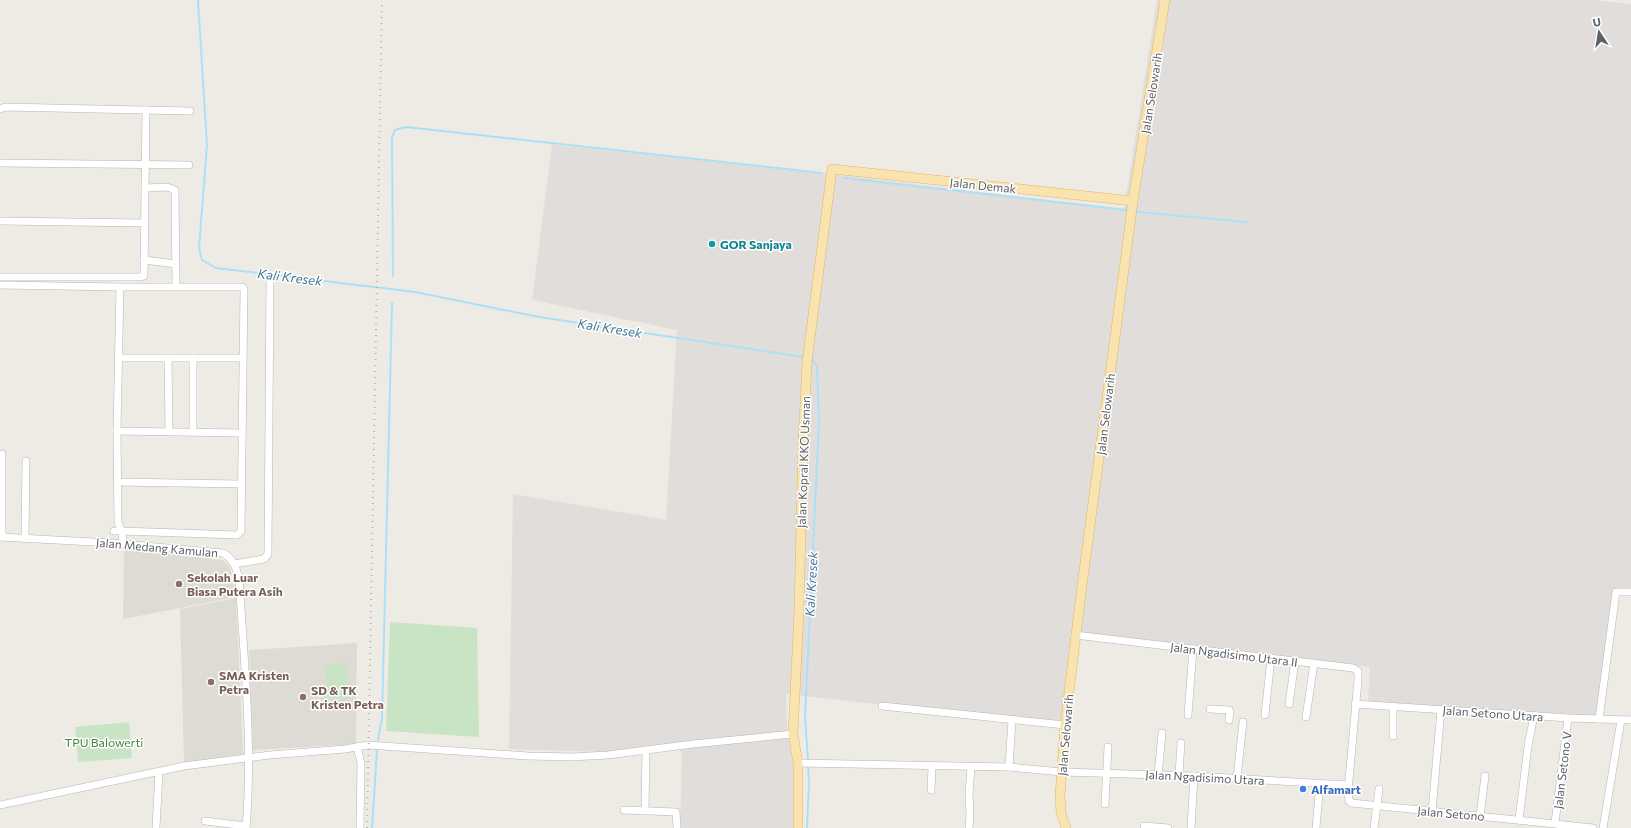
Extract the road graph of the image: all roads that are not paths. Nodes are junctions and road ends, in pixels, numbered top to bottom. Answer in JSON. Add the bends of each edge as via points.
{"nodes":[{"id":1,"x":1165,"y":0,"type":"edge"},
{"id":2,"x":0,"y":109,"type":"edge"},
{"id":3,"x":146,"y":110,"type":"junction"},
{"id":4,"x":190,"y":111,"type":"dead end"},
{"id":5,"x":0,"y":164,"type":"edge"},
{"id":6,"x":145,"y":165,"type":"junction"},
{"id":7,"x":190,"y":165,"type":"dead end"},
{"id":8,"x":832,"y":169,"type":"joint"},
{"id":9,"x":145,"y":188,"type":"junction"},
{"id":10,"x":1133,"y":201,"type":"junction"},
{"id":11,"x":0,"y":221,"type":"edge"},
{"id":12,"x":144,"y":223,"type":"junction"},
{"id":13,"x":144,"y":260,"type":"junction"},
{"id":14,"x":176,"y":264,"type":"junction"},
{"id":15,"x":0,"y":277,"type":"edge"},
{"id":16,"x":270,"y":280,"type":"dead end"},
{"id":17,"x":0,"y":285,"type":"edge"},
{"id":18,"x":176,"y":286,"type":"junction"},
{"id":19,"x":120,"y":287,"type":"junction"},
{"id":20,"x":119,"y":358,"type":"junction"},
{"id":21,"x":168,"y":358,"type":"junction"},
{"id":22,"x":193,"y":358,"type":"junction"},
{"id":23,"x":242,"y":358,"type":"junction"},
{"id":24,"x":117,"y":431,"type":"junction"},
{"id":25,"x":168,"y":431,"type":"junction"},
{"id":26,"x":194,"y":432,"type":"junction"},
{"id":27,"x":241,"y":434,"type":"junction"},
{"id":28,"x":2,"y":454,"type":"dead end"},
{"id":29,"x":26,"y":461,"type":"dead end"},
{"id":30,"x":118,"y":482,"type":"junction"},
{"id":31,"x":240,"y":484,"type":"junction"},
{"id":32,"x":118,"y":522,"type":"junction"},
{"id":33,"x":114,"y":531,"type":"junction"},
{"id":34,"x":122,"y":531,"type":"junction"},
{"id":35,"x":1,"y":537,"type":"edge"},
{"id":36,"x":25,"y":538,"type":"junction"},
{"id":37,"x":112,"y":542,"type":"junction"},
{"id":38,"x":123,"y":544,"type":"junction"},
{"id":39,"x":234,"y":564,"type":"junction"},
{"id":40,"x":1631,"y":592,"type":"edge"},
{"id":41,"x":1075,"y":635,"type":"junction"},
{"id":42,"x":1193,"y":649,"type":"junction"},
{"id":43,"x":1272,"y":658,"type":"junction"},
{"id":44,"x":1295,"y":661,"type":"junction"},
{"id":45,"x":1314,"y":663,"type":"junction"},
{"id":46,"x":1289,"y":704,"type":"dead end"},
{"id":47,"x":1355,"y":704,"type":"junction"},
{"id":48,"x":882,"y":706,"type":"dead end"},
{"id":49,"x":1393,"y":707,"type":"junction"},
{"id":50,"x":1210,"y":709,"type":"dead end"},
{"id":51,"x":1441,"y":710,"type":"junction"},
{"id":52,"x":1229,"y":714,"type":"dead end"},
{"id":53,"x":1188,"y":715,"type":"dead end"},
{"id":54,"x":1265,"y":715,"type":"dead end"},
{"id":55,"x":1534,"y":715,"type":"junction"},
{"id":56,"x":1306,"y":717,"type":"dead end"},
{"id":57,"x":1568,"y":718,"type":"junction"},
{"id":58,"x":1599,"y":719,"type":"junction"},
{"id":59,"x":1012,"y":720,"type":"junction"},
{"id":60,"x":1621,"y":720,"type":"junction"},
{"id":61,"x":1631,"y":720,"type":"edge"},
{"id":62,"x":1243,"y":722,"type":"dead end"},
{"id":63,"x":1065,"y":725,"type":"junction"},
{"id":64,"x":1162,"y":733,"type":"dead end"},
{"id":65,"x":793,"y":734,"type":"junction"},
{"id":66,"x":1393,"y":736,"type":"dead end"},
{"id":67,"x":1182,"y":743,"type":"dead end"},
{"id":68,"x":357,"y":747,"type":"junction"},
{"id":69,"x":1108,"y":747,"type":"dead end"},
{"id":70,"x":646,"y":750,"type":"junction"},
{"id":71,"x":248,"y":757,"type":"junction"},
{"id":72,"x":803,"y":763,"type":"junction"},
{"id":73,"x":932,"y":767,"type":"junction"},
{"id":74,"x":971,"y":767,"type":"junction"},
{"id":75,"x":1009,"y":767,"type":"junction"},
{"id":76,"x":159,"y":772,"type":"junction"},
{"id":77,"x":1062,"y":772,"type":"junction"},
{"id":78,"x":1106,"y":773,"type":"junction"},
{"id":79,"x":1158,"y":775,"type":"junction"},
{"id":80,"x":1178,"y":775,"type":"junction"},
{"id":81,"x":1194,"y":776,"type":"junction"},
{"id":82,"x":1485,"y":776,"type":"dead end"},
{"id":83,"x":1237,"y":778,"type":"junction"},
{"id":84,"x":1320,"y":783,"type":"junction"},
{"id":85,"x":1348,"y":785,"type":"junction"},
{"id":86,"x":1379,"y":789,"type":"dead end"},
{"id":87,"x":931,"y":790,"type":"dead end"},
{"id":88,"x":0,"y":804,"type":"edge"},
{"id":89,"x":1105,"y":804,"type":"dead end"},
{"id":90,"x":1376,"y":806,"type":"junction"},
{"id":91,"x":624,"y":810,"type":"dead end"},
{"id":92,"x":645,"y":811,"type":"junction"},
{"id":93,"x":1432,"y":811,"type":"junction"},
{"id":94,"x":1480,"y":816,"type":"junction"},
{"id":95,"x":1519,"y":820,"type":"junction"},
{"id":96,"x":205,"y":821,"type":"dead end"},
{"id":97,"x":1555,"y":823,"type":"junction"},
{"id":98,"x":1144,"y":826,"type":"dead end"},
{"id":99,"x":1566,"y":826,"type":"edge"},
{"id":100,"x":246,"y":827,"type":"edge"},
{"id":101,"x":156,"y":828,"type":"edge"},
{"id":102,"x":360,"y":828,"type":"edge"},
{"id":103,"x":677,"y":828,"type":"edge"},
{"id":104,"x":798,"y":828,"type":"edge"},
{"id":105,"x":969,"y":828,"type":"edge"},
{"id":106,"x":1066,"y":828,"type":"edge"},
{"id":107,"x":1168,"y":828,"type":"edge"},
{"id":108,"x":1191,"y":828,"type":"edge"},
{"id":109,"x":1316,"y":828,"type":"edge"},
{"id":110,"x":1374,"y":828,"type":"edge"},
{"id":111,"x":1589,"y":828,"type":"edge"},
{"id":112,"x":1603,"y":828,"type":"edge"}],
"edges":[{"from":1,"to":10,"type":"main road","name":"Jalan Selowarih"},
{"from":2,"to":3,"type":"street","via":[[5,107]]},
{"from":3,"to":4,"type":"street"},
{"from":3,"to":6,"type":"street"},
{"from":5,"to":6,"type":"street"},
{"from":6,"to":7,"type":"street"},
{"from":6,"to":9,"type":"street"},
{"from":8,"to":10,"type":"main road","name":"Jalan Demak"},
{"from":8,"to":65,"type":"main road","name":"Jalan Kopral KKO Usman","via":[[807,359]]},
{"from":9,"to":12,"type":"street"},
{"from":9,"to":14,"type":"street","via":[[168,187],[174,190]]},
{"from":10,"to":41,"type":"main road","name":"Jalan Selowarih"},
{"from":11,"to":12,"type":"street"},
{"from":12,"to":13,"type":"street"},
{"from":13,"to":14,"type":"street"},
{"from":13,"to":15,"type":"street","via":[[144,273],[141,277]]},
{"from":14,"to":18,"type":"street"},
{"from":16,"to":39,"type":"street","via":[[268,554],[264,559]]},
{"from":17,"to":19,"type":"street"},
{"from":18,"to":19,"type":"street"},
{"from":18,"to":23,"type":"street","via":[[244,289]]},
{"from":19,"to":20,"type":"street"},
{"from":20,"to":21,"type":"street"},
{"from":20,"to":24,"type":"street"},
{"from":21,"to":22,"type":"street"},
{"from":21,"to":25,"type":"street"},
{"from":22,"to":23,"type":"street"},
{"from":22,"to":26,"type":"street"},
{"from":23,"to":27,"type":"street"},
{"from":24,"to":25,"type":"street"},
{"from":24,"to":30,"type":"street"},
{"from":25,"to":26,"type":"street"},
{"from":26,"to":27,"type":"street"},
{"from":27,"to":31,"type":"street"},
{"from":28,"to":35,"type":"street"},
{"from":29,"to":36,"type":"street"},
{"from":30,"to":31,"type":"street"},
{"from":30,"to":32,"type":"street"},
{"from":31,"to":34,"type":"street","via":[[241,531],[237,535]]},
{"from":32,"to":33,"type":"street"},
{"from":32,"to":34,"type":"street"},
{"from":33,"to":34,"type":"street"},
{"from":33,"to":37,"type":"street"},
{"from":34,"to":38,"type":"street"},
{"from":35,"to":36,"type":"street","name":"Jalan Medang Kamulan"},
{"from":36,"to":37,"type":"street","name":"Jalan Medang Kamulan"},
{"from":37,"to":38,"type":"street","name":"Jalan Medang Kamulan"},
{"from":38,"to":39,"type":"street","name":"Jalan Medang Kamulan","via":[[223,553]]},
{"from":39,"to":71,"type":"street","name":"Jalan Medang Kamulan","via":[[239,578]]},
{"from":40,"to":58,"type":"street","via":[[1617,592]]},
{"from":41,"to":42,"type":"street","name":"Jalan Ngadisimo Utara II"},
{"from":41,"to":63,"type":"main road","name":"Jalan Selowarih"},
{"from":42,"to":43,"type":"street","name":"Jalan Ngadisimo Utara II"},
{"from":42,"to":53,"type":"street"},
{"from":43,"to":44,"type":"street","name":"Jalan Ngadisimo Utara II"},
{"from":43,"to":54,"type":"street"},
{"from":44,"to":45,"type":"street","name":"Jalan Ngadisimo Utara II"},
{"from":44,"to":46,"type":"street"},
{"from":45,"to":47,"type":"street","name":"Jalan Ngadisimo Utara II","via":[[1345,666],[1358,671]]},
{"from":45,"to":56,"type":"street"},
{"from":47,"to":49,"type":"street","name":"Jalan Setono Utara"},
{"from":47,"to":85,"type":"street"},
{"from":48,"to":59,"type":"street"},
{"from":49,"to":51,"type":"street","name":"Jalan Setono Utara"},
{"from":49,"to":66,"type":"street"},
{"from":50,"to":52,"type":"street"},
{"from":51,"to":55,"type":"street","name":"Jalan Setono Utara"},
{"from":51,"to":93,"type":"street"},
{"from":55,"to":57,"type":"street","name":"Jalan Setono Utara"},
{"from":55,"to":95,"type":"street"},
{"from":57,"to":58,"type":"street","name":"Jalan Setono Utara"},
{"from":57,"to":97,"type":"street","name":"Jalan Setono V"},
{"from":58,"to":60,"type":"street","name":"Jalan Setono Utara"},
{"from":59,"to":63,"type":"street"},
{"from":59,"to":75,"type":"street"},
{"from":60,"to":61,"type":"street","name":"Jalan Setono Utara"},
{"from":60,"to":112,"type":"street"},
{"from":62,"to":83,"type":"street"},
{"from":63,"to":77,"type":"main road","name":"Jalan Selowarih"},
{"from":64,"to":79,"type":"street"},
{"from":65,"to":70,"type":"street"},
{"from":65,"to":72,"type":"main road","name":"Jalan Kopral KKO Usman"},
{"from":67,"to":80,"type":"street"},
{"from":68,"to":70,"type":"street","via":[[368,745],[571,757]]},
{"from":68,"to":71,"type":"street"},
{"from":68,"to":102,"type":"street","via":[[361,763]]},
{"from":69,"to":78,"type":"street"},
{"from":70,"to":92,"type":"street"},
{"from":71,"to":76,"type":"street"},
{"from":71,"to":100,"type":"street","name":"Jalan Medang Kamulan"},
{"from":72,"to":73,"type":"street","name":"Jalan Ngadisimo Utara"},
{"from":72,"to":104,"type":"main road","name":"Jalan Kopral KKO Usman"},
{"from":73,"to":74,"type":"street","name":"Jalan Ngadisimo Utara"},
{"from":73,"to":87,"type":"street"},
{"from":74,"to":75,"type":"street","name":"Jalan Ngadisimo Utara"},
{"from":74,"to":105,"type":"street"},
{"from":75,"to":77,"type":"street","name":"Jalan Ngadisimo Utara"},
{"from":76,"to":88,"type":"street"},
{"from":76,"to":101,"type":"street"},
{"from":77,"to":78,"type":"street","name":"Jalan Ngadisimo Utara"},
{"from":77,"to":106,"type":"main road","name":"Jalan Selowarih","via":[[1060,804]]},
{"from":78,"to":79,"type":"street","name":"Jalan Ngadisimo Utara"},
{"from":78,"to":89,"type":"street"},
{"from":79,"to":80,"type":"street","name":"Jalan Ngadisimo Utara"},
{"from":80,"to":81,"type":"street","name":"Jalan Ngadisimo Utara"},
{"from":81,"to":83,"type":"street","name":"Jalan Ngadisimo Utara"},
{"from":81,"to":108,"type":"street"},
{"from":82,"to":94,"type":"street"},
{"from":83,"to":84,"type":"street","name":"Jalan Ngadisimo Utara"},
{"from":84,"to":85,"type":"street","name":"Jalan Ngadisimo Utara"},
{"from":84,"to":109,"type":"street"},
{"from":85,"to":90,"type":"street","name":"Jalan Setono","via":[[1349,801],[1357,805]]},
{"from":86,"to":90,"type":"street"},
{"from":90,"to":93,"type":"street","name":"Jalan Setono"},
{"from":90,"to":110,"type":"street"},
{"from":91,"to":92,"type":"street"},
{"from":92,"to":103,"type":"street","via":[[676,812]]},
{"from":93,"to":94,"type":"street","name":"Jalan Setono"},
{"from":94,"to":95,"type":"street","name":"Jalan Setono"},
{"from":95,"to":97,"type":"street","name":"Jalan Setono"},
{"from":96,"to":100,"type":"street"},
{"from":97,"to":99,"type":"street","name":"Jalan Setono"},
{"from":98,"to":107,"type":"street"},
{"from":99,"to":111,"type":"street","name":"Jalan Setono"}]}
